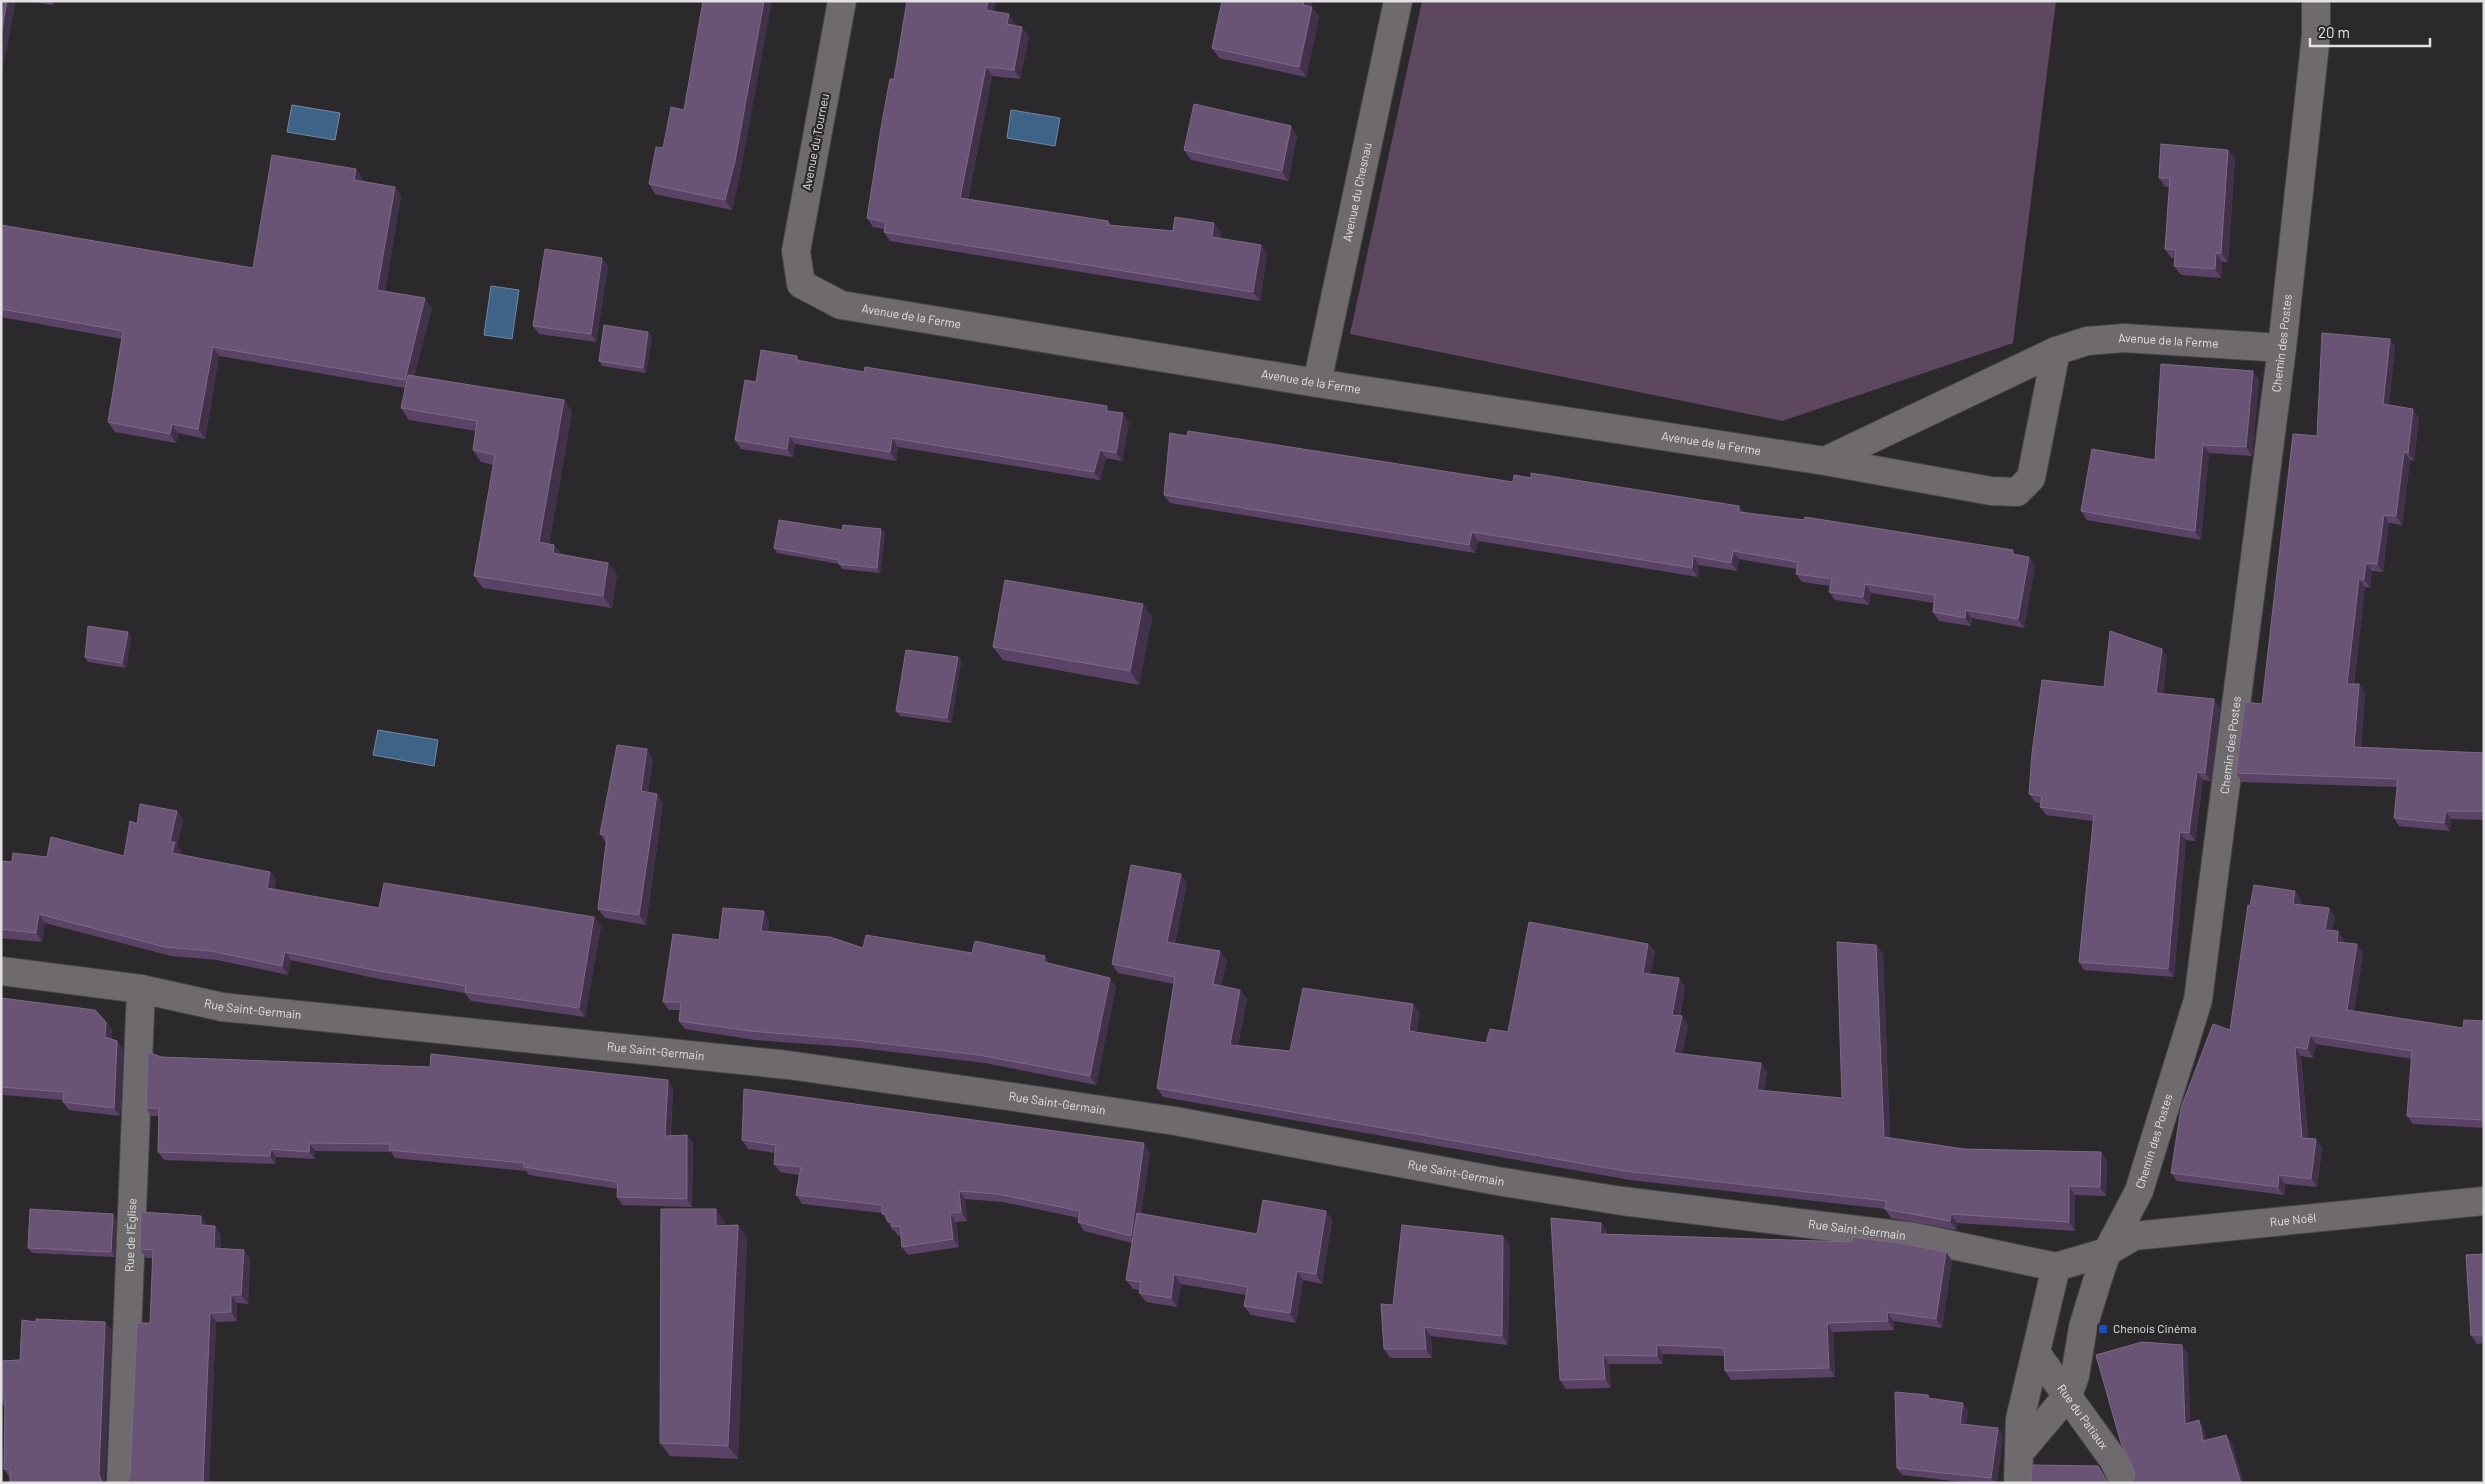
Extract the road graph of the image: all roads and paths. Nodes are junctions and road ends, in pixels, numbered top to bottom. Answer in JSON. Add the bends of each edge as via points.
{"nodes":[{"id":1,"x":842,"y":1,"type":"edge"},
{"id":2,"x":1398,"y":1,"type":"edge"},
{"id":3,"x":2316,"y":1,"type":"edge"},
{"id":4,"x":801,"y":284,"type":"joint"},
{"id":5,"x":2282,"y":348,"type":"junction"},
{"id":6,"x":2056,"y":350,"type":"junction"},
{"id":7,"x":1317,"y":383,"type":"junction"},
{"id":8,"x":1824,"y":461,"type":"junction"},
{"id":9,"x":1,"y":971,"type":"edge"},
{"id":10,"x":141,"y":989,"type":"junction"},
{"id":11,"x":2484,"y":1201,"type":"edge"},
{"id":12,"x":2107,"y":1252,"type":"junction"},
{"id":13,"x":2056,"y":1267,"type":"junction"},
{"id":14,"x":2036,"y":1353,"type":"junction"},
{"id":15,"x":2068,"y":1395,"type":"junction"},
{"id":16,"x":2020,"y":1452,"type":"junction"},
{"id":17,"x":121,"y":1483,"type":"edge"},
{"id":18,"x":2018,"y":1483,"type":"edge"},
{"id":19,"x":2125,"y":1483,"type":"edge"}],
"edges":[{"from":1,"to":4,"type":"street","name":"Avenue du Tourneu","via":[[796,251]]},
{"from":2,"to":7,"type":"street","name":"Avenue du Chesnau"},
{"from":3,"to":5,"type":"street","name":"Chemin des Postes","via":[[2316,35]]},
{"from":4,"to":7,"type":"street","name":"Avenue de la Ferme","via":[[841,305]]},
{"from":5,"to":6,"type":"street","name":"Avenue de la Ferme","via":[[2124,338],[2087,341]]},
{"from":5,"to":12,"type":"street","name":"Chemin des Postes","via":[[2198,1000],[2139,1191]]},
{"from":6,"to":8,"type":"street","name":"Avenue de la Ferme"},
{"from":6,"to":8,"type":"street","name":"Avenue de la Ferme","via":[[2031,478],[2017,492],[1991,491]]},
{"from":7,"to":8,"type":"street","name":"Avenue de la Ferme"},
{"from":9,"to":10,"type":"street","name":"Rue Saint-Germain"},
{"from":10,"to":13,"type":"street","name":"Rue Saint-Germain","via":[[222,1007],[788,1065],[995,1094],[1175,1121],[1622,1201],[1914,1237]]},
{"from":10,"to":17,"type":"street","name":"Rue de l'Église"},
{"from":11,"to":12,"type":"street","name":"Rue Noël","via":[[2157,1232],[2134,1236]]},
{"from":12,"to":13,"type":"street","name":"Rue Saint-Germain"},
{"from":12,"to":15,"type":"street","name":"Chemin des Postes","via":[[2083,1327],[2075,1376]]},
{"from":13,"to":14,"type":"street"},
{"from":14,"to":15,"type":"street","name":"Rue du Patiaux"},
{"from":14,"to":16,"type":"street","via":[[2020,1419]]},
{"from":15,"to":16,"type":"street","name":"Chemin des Postes"},
{"from":15,"to":19,"type":"street","name":"Rue du Patiaux","via":[[2113,1459]]},
{"from":16,"to":18,"type":"street"}]}
